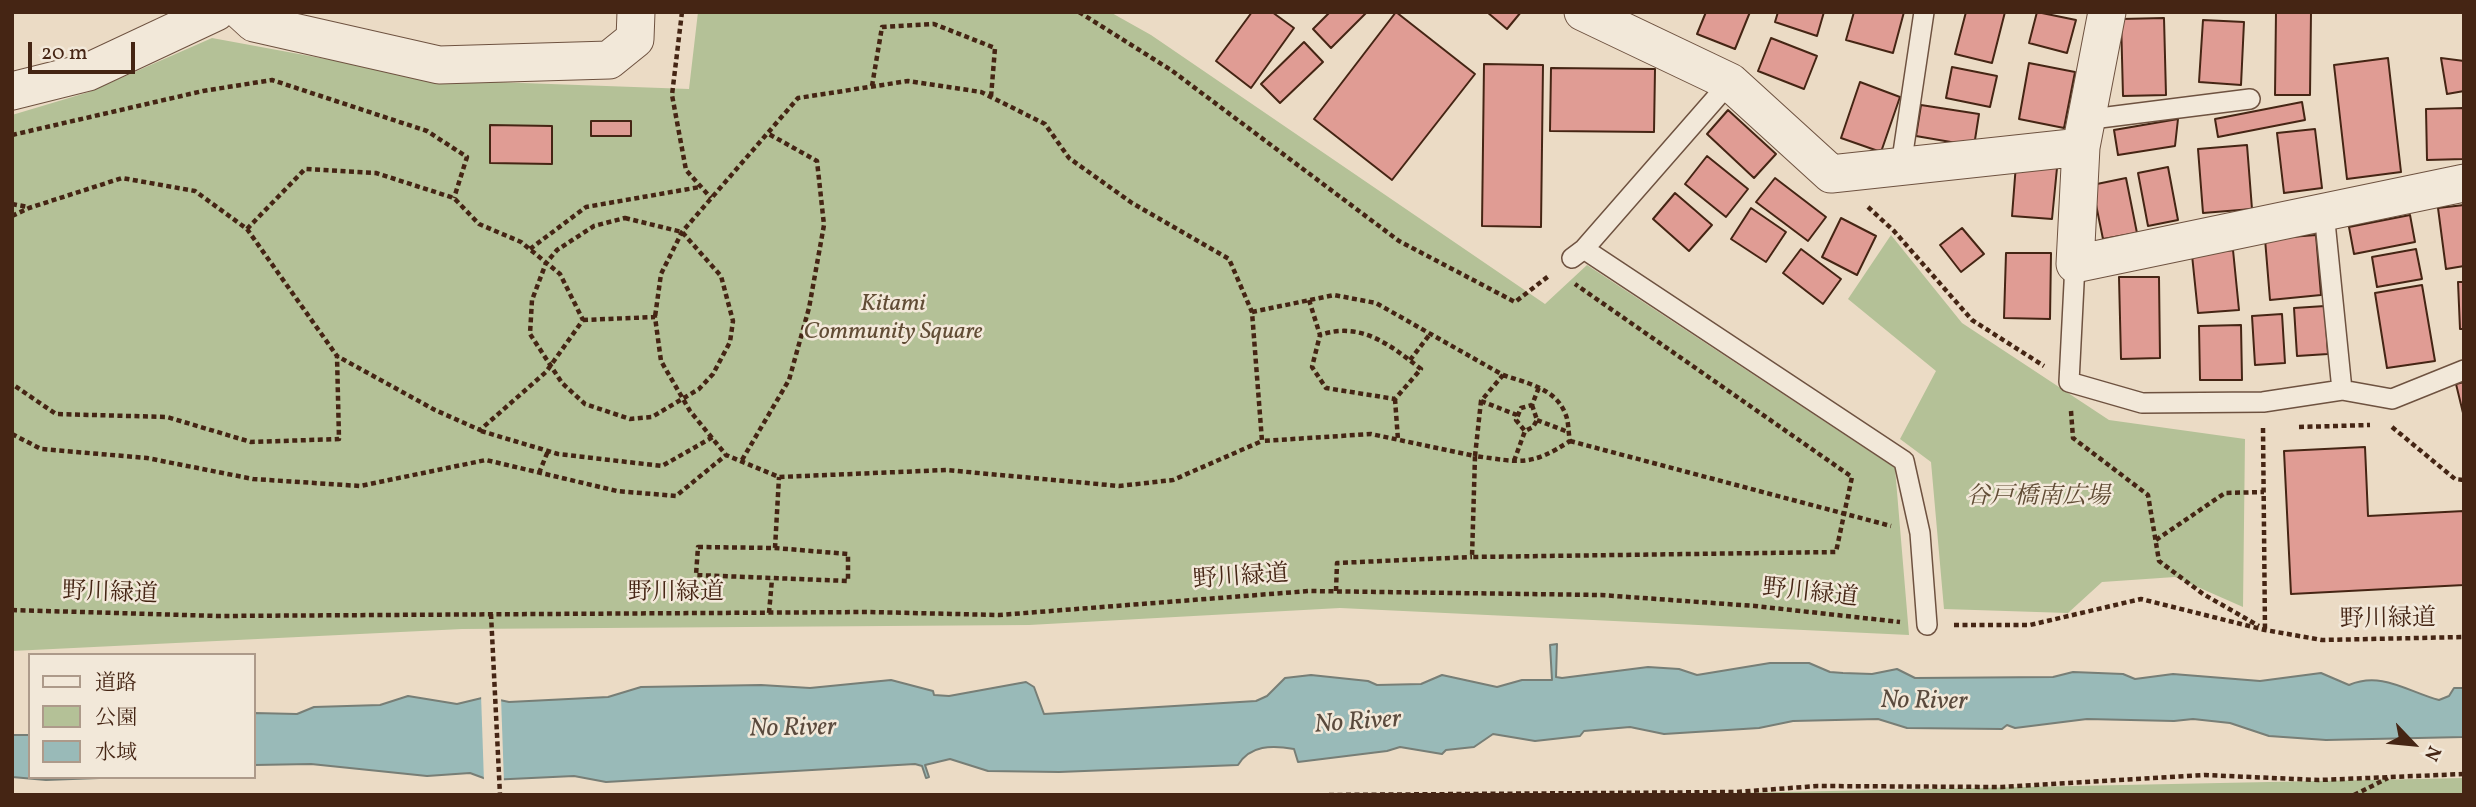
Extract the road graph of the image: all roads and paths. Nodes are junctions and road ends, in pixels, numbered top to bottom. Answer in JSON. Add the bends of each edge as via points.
{"nodes":[{"id":1,"x":216,"y":12,"type":"edge"},
{"id":2,"x":242,"y":12,"type":"edge"},
{"id":3,"x":636,"y":12,"type":"edge"},
{"id":4,"x":682,"y":12,"type":"edge"},
{"id":5,"x":1079,"y":12,"type":"edge"},
{"id":6,"x":1583,"y":12,"type":"edge"},
{"id":7,"x":1924,"y":12,"type":"edge"},
{"id":8,"x":2107,"y":12,"type":"edge"},
{"id":9,"x":1730,"y":82,"type":"junction"},
{"id":10,"x":872,"y":86,"type":"junction"},
{"id":11,"x":12,"y":91,"type":"edge"},
{"id":12,"x":991,"y":97,"type":"junction"},
{"id":13,"x":2250,"y":99,"type":"dead end"},
{"id":14,"x":767,"y":133,"type":"junction"},
{"id":15,"x":2082,"y":133,"type":"junction"},
{"id":16,"x":12,"y":135,"type":"edge"},
{"id":17,"x":1901,"y":166,"type":"junction"},
{"id":18,"x":1831,"y":174,"type":"junction"},
{"id":19,"x":2464,"y":183,"type":"edge"},
{"id":20,"x":701,"y":187,"type":"junction"},
{"id":21,"x":454,"y":198,"type":"junction"},
{"id":22,"x":711,"y":198,"type":"junction"},
{"id":23,"x":12,"y":204,"type":"edge"},
{"id":24,"x":29,"y":208,"type":"junction"},
{"id":25,"x":2324,"y":212,"type":"junction"},
{"id":26,"x":12,"y":216,"type":"edge"},
{"id":27,"x":247,"y":229,"type":"junction"},
{"id":28,"x":682,"y":232,"type":"junction"},
{"id":29,"x":530,"y":250,"type":"junction"},
{"id":30,"x":1578,"y":253,"type":"junction"},
{"id":31,"x":546,"y":263,"type":"junction"},
{"id":32,"x":2075,"y":264,"type":"junction"},
{"id":33,"x":1556,"y":270,"type":"junction"},
{"id":34,"x":1309,"y":300,"type":"junction"},
{"id":35,"x":1252,"y":312,"type":"junction"},
{"id":36,"x":655,"y":317,"type":"junction"},
{"id":37,"x":583,"y":320,"type":"junction"},
{"id":38,"x":1430,"y":334,"type":"junction"},
{"id":39,"x":1320,"y":335,"type":"junction"},
{"id":40,"x":337,"y":356,"type":"junction"},
{"id":41,"x":1410,"y":360,"type":"junction"},
{"id":42,"x":550,"y":366,"type":"junction"},
{"id":43,"x":2464,"y":370,"type":"edge"},
{"id":44,"x":1503,"y":376,"type":"junction"},
{"id":45,"x":2069,"y":382,"type":"junction"},
{"id":46,"x":12,"y":384,"type":"edge"},
{"id":47,"x":1539,"y":387,"type":"junction"},
{"id":48,"x":2342,"y":390,"type":"junction"},
{"id":49,"x":1395,"y":399,"type":"junction"},
{"id":50,"x":685,"y":400,"type":"junction"},
{"id":51,"x":1481,"y":401,"type":"junction"},
{"id":52,"x":2263,"y":402,"type":"junction"},
{"id":53,"x":1532,"y":405,"type":"junction"},
{"id":54,"x":1517,"y":415,"type":"junction"},
{"id":55,"x":1537,"y":420,"type":"junction"},
{"id":56,"x":2377,"y":425,"type":"dead end"},
{"id":57,"x":2390,"y":425,"type":"dead end"},
{"id":58,"x":2250,"y":426,"type":"dead end"},
{"id":59,"x":2288,"y":427,"type":"dead end"},
{"id":60,"x":2263,"y":428,"type":"junction"},
{"id":61,"x":2276,"y":428,"type":"dead end"},
{"id":62,"x":480,"y":430,"type":"junction"},
{"id":63,"x":1525,"y":431,"type":"junction"},
{"id":64,"x":1568,"y":432,"type":"junction"},
{"id":65,"x":12,"y":433,"type":"edge"},
{"id":66,"x":713,"y":437,"type":"junction"},
{"id":67,"x":1398,"y":440,"type":"junction"},
{"id":68,"x":1262,"y":441,"type":"junction"},
{"id":69,"x":1570,"y":441,"type":"junction"},
{"id":70,"x":548,"y":451,"type":"junction"},
{"id":71,"x":726,"y":455,"type":"junction"},
{"id":72,"x":1475,"y":456,"type":"junction"},
{"id":73,"x":742,"y":460,"type":"junction"},
{"id":74,"x":1514,"y":461,"type":"junction"},
{"id":75,"x":539,"y":473,"type":"junction"},
{"id":76,"x":779,"y":477,"type":"junction"},
{"id":77,"x":2464,"y":480,"type":"edge"},
{"id":78,"x":2264,"y":492,"type":"junction"},
{"id":79,"x":1844,"y":513,"type":"junction"},
{"id":80,"x":1857,"y":516,"type":"dead end"},
{"id":81,"x":2156,"y":540,"type":"junction"},
{"id":82,"x":775,"y":548,"type":"junction"},
{"id":83,"x":1472,"y":557,"type":"junction"},
{"id":84,"x":772,"y":579,"type":"junction"},
{"id":85,"x":1335,"y":592,"type":"junction"},
{"id":86,"x":12,"y":610,"type":"edge"},
{"id":87,"x":769,"y":613,"type":"junction"},
{"id":88,"x":492,"y":614,"type":"junction"},
{"id":89,"x":1927,"y":625,"type":"junction"},
{"id":90,"x":2265,"y":630,"type":"junction"},
{"id":91,"x":2464,"y":637,"type":"edge"},
{"id":92,"x":2464,"y":774,"type":"edge"},
{"id":93,"x":2390,"y":777,"type":"junction"},
{"id":94,"x":1585,"y":793,"type":"edge"},
{"id":95,"x":500,"y":795,"type":"edge"},
{"id":96,"x":1329,"y":795,"type":"edge"},
{"id":97,"x":2354,"y":795,"type":"edge"}],
"edges":[{"from":1,"to":11,"type":"street","via":[[88,72]]},
{"from":2,"to":3,"type":"street","via":[[254,23],[439,65],[609,60],[635,39]]},
{"from":4,"to":20,"type":"path","via":[[672,95],[685,170]]},
{"from":5,"to":33,"type":"path","via":[[1171,70],[1399,241],[1515,302]]},
{"from":6,"to":9,"type":"street"},
{"from":7,"to":17,"type":"lane"},
{"from":8,"to":15,"type":"street"},
{"from":9,"to":18,"type":"street"},
{"from":9,"to":30,"type":"lane"},
{"from":10,"to":12,"type":"path","via":[[908,81]]},
{"from":10,"to":12,"type":"path","via":[[882,27],[934,23],[995,48]]},
{"from":10,"to":14,"type":"path","via":[[797,98]]},
{"from":12,"to":35,"type":"path","via":[[1045,124],[1069,158],[1132,203],[1229,259]]},
{"from":13,"to":15,"type":"lane"},
{"from":14,"to":22,"type":"path"},
{"from":14,"to":73,"type":"path","via":[[817,161],[824,225],[809,308],[789,380]]},
{"from":15,"to":17,"type":"street"},
{"from":15,"to":32,"type":"street"},
{"from":16,"to":21,"type":"path","via":[[203,91],[272,80],[427,131],[467,157]]},
{"from":17,"to":18,"type":"street"},
{"from":18,"to":45,"type":"path","via":[[1894,231],[1972,320]]},
{"from":19,"to":25,"type":"street"},
{"from":20,"to":22,"type":"path"},
{"from":20,"to":29,"type":"path","via":[[586,207]]},
{"from":21,"to":27,"type":"path","via":[[376,173],[305,169]]},
{"from":21,"to":29,"type":"path","via":[[479,224]]},
{"from":22,"to":28,"type":"path"},
{"from":23,"to":24,"type":"path"},
{"from":24,"to":26,"type":"path"},
{"from":24,"to":27,"type":"path","via":[[122,177],[195,191]]},
{"from":25,"to":32,"type":"street"},
{"from":25,"to":48,"type":"lane"},
{"from":27,"to":40,"type":"path"},
{"from":28,"to":31,"type":"path","via":[[625,218],[594,226],[557,250]]},
{"from":28,"to":36,"type":"path","via":[[661,274]]},
{"from":28,"to":50,"type":"path","via":[[721,276],[733,321],[730,342],[713,374]]},
{"from":29,"to":31,"type":"path"},
{"from":30,"to":33,"type":"path"},
{"from":30,"to":89,"type":"lane","via":[[1904,461],[1920,533]]},
{"from":31,"to":37,"type":"path","via":[[560,274]]},
{"from":31,"to":42,"type":"path","via":[[532,300],[530,334]]},
{"from":32,"to":45,"type":"lane"},
{"from":33,"to":79,"type":"path","via":[[1852,477]]},
{"from":34,"to":35,"type":"path"},
{"from":34,"to":38,"type":"path","via":[[1334,295],[1377,303]]},
{"from":34,"to":39,"type":"path"},
{"from":35,"to":68,"type":"path"},
{"from":36,"to":37,"type":"path"},
{"from":36,"to":50,"type":"path","via":[[661,361]]},
{"from":37,"to":42,"type":"path"},
{"from":38,"to":41,"type":"path"},
{"from":38,"to":44,"type":"path"},
{"from":39,"to":41,"type":"path","via":[[1338,329],[1363,332],[1389,343]]},
{"from":39,"to":49,"type":"path","via":[[1312,367],[1326,388]]},
{"from":40,"to":46,"type":"path","via":[[339,439],[251,442],[167,417],[56,414]]},
{"from":40,"to":62,"type":"path"},
{"from":41,"to":49,"type":"path","via":[[1421,369]]},
{"from":42,"to":50,"type":"path","via":[[585,404],[630,419],[652,417]]},
{"from":42,"to":62,"type":"path"},
{"from":43,"to":48,"type":"lane","via":[[2392,399]]},
{"from":44,"to":47,"type":"path"},
{"from":44,"to":51,"type":"path"},
{"from":45,"to":52,"type":"lane","via":[[2142,403]]},
{"from":45,"to":81,"type":"path","via":[[2073,438],[2148,495]]},
{"from":47,"to":53,"type":"path"},
{"from":47,"to":64,"type":"path","via":[[1557,398],[1567,415]]},
{"from":48,"to":52,"type":"lane"},
{"from":49,"to":67,"type":"path"},
{"from":50,"to":66,"type":"path"},
{"from":51,"to":54,"type":"path"},
{"from":51,"to":72,"type":"path"},
{"from":52,"to":60,"type":"path"},
{"from":53,"to":54,"type":"path","via":[[1521,408]]},
{"from":53,"to":55,"type":"path"},
{"from":54,"to":63,"type":"path","via":[[1517,425]]},
{"from":55,"to":63,"type":"path"},
{"from":55,"to":64,"type":"path"},
{"from":56,"to":59,"type":"path"},
{"from":57,"to":77,"type":"path","via":[[2455,479]]},
{"from":58,"to":60,"type":"path"},
{"from":60,"to":61,"type":"path"},
{"from":60,"to":78,"type":"path"},
{"from":62,"to":70,"type":"path"},
{"from":63,"to":74,"type":"path"},
{"from":64,"to":69,"type":"path"},
{"from":65,"to":75,"type":"path","via":[[41,449],[147,458],[266,480],[359,486],[486,460]]},
{"from":66,"to":70,"type":"path","via":[[663,466]]},
{"from":66,"to":71,"type":"path"},
{"from":67,"to":68,"type":"path","via":[[1371,434]]},
{"from":67,"to":72,"type":"path"},
{"from":68,"to":76,"type":"path","via":[[1172,480],[1119,486],[946,470]]},
{"from":69,"to":74,"type":"path","via":[[1549,455],[1525,463]]},
{"from":69,"to":79,"type":"path"},
{"from":70,"to":75,"type":"path"},
{"from":71,"to":73,"type":"path"},
{"from":71,"to":75,"type":"path","via":[[676,496],[617,492]]},
{"from":72,"to":74,"type":"path"},
{"from":72,"to":83,"type":"path"},
{"from":73,"to":76,"type":"path"},
{"from":76,"to":82,"type":"path"},
{"from":78,"to":81,"type":"path","via":[[2225,493]]},
{"from":78,"to":90,"type":"path"},
{"from":79,"to":80,"type":"path"},
{"from":79,"to":83,"type":"path","via":[[1836,552]]},
{"from":81,"to":90,"type":"path","via":[[2160,561],[2203,594]]},
{"from":82,"to":84,"type":"path","via":[[849,554],[848,581]]},
{"from":82,"to":84,"type":"path","via":[[698,547],[696,575]]},
{"from":83,"to":85,"type":"path","via":[[1337,563]]},
{"from":84,"to":87,"type":"path"},
{"from":85,"to":87,"type":"path","name":"野川緑道","via":[[999,615]]},
{"from":85,"to":89,"type":"path","name":"野川緑道","via":[[1601,596],[1755,606]]},
{"from":86,"to":88,"type":"path","name":"野川緑道","via":[[219,616]]},
{"from":87,"to":88,"type":"path","name":"野川緑道"},
{"from":88,"to":95,"type":"path"},
{"from":89,"to":90,"type":"path","name":"野川緑道","via":[[2029,625],[2141,599]]},
{"from":90,"to":91,"type":"path","name":"野川緑道","via":[[2322,640]]},
{"from":92,"to":93,"type":"path"},
{"from":93,"to":94,"type":"path","via":[[2319,780],[2205,775],[2002,787],[1818,786],[1736,792]]},
{"from":93,"to":97,"type":"path"},
{"from":94,"to":96,"type":"path"}]}
